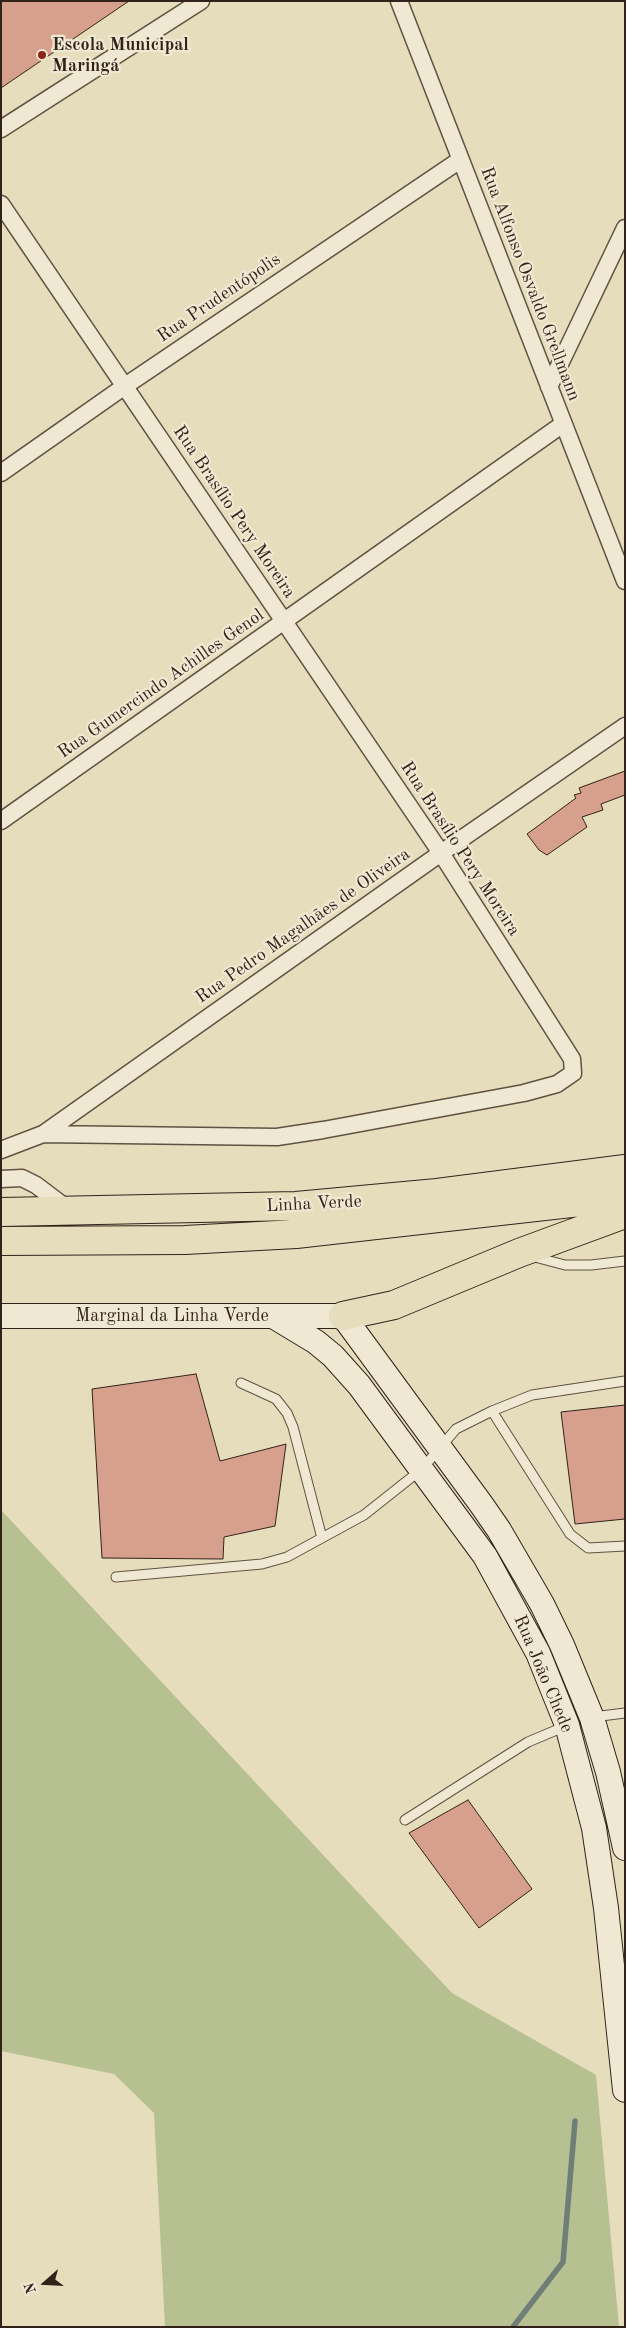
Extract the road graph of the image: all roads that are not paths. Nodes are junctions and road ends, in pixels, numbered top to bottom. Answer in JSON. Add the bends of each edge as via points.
{"nodes":[{"id":1,"x":399,"y":1,"type":"edge"},
{"id":2,"x":197,"y":2,"type":"edge"},
{"id":3,"x":1,"y":129,"type":"edge"},
{"id":4,"x":460,"y":160,"type":"junction"},
{"id":5,"x":1,"y":204,"type":"edge"},
{"id":6,"x":625,"y":228,"type":"edge"},
{"id":7,"x":125,"y":386,"type":"junction"},
{"id":8,"x":549,"y":387,"type":"junction"},
{"id":9,"x":564,"y":424,"type":"junction"},
{"id":10,"x":1,"y":473,"type":"edge"},
{"id":11,"x":625,"y":581,"type":"edge"},
{"id":12,"x":284,"y":621,"type":"junction"},
{"id":13,"x":625,"y":726,"type":"edge"},
{"id":14,"x":1,"y":821,"type":"edge"},
{"id":15,"x":441,"y":853,"type":"junction"},
{"id":16,"x":43,"y":1134,"type":"junction"},
{"id":17,"x":1,"y":1150,"type":"edge"},
{"id":18,"x":625,"y":1169,"type":"edge"},
{"id":19,"x":1,"y":1179,"type":"edge"},
{"id":20,"x":625,"y":1197,"type":"edge"},
{"id":21,"x":1,"y":1212,"type":"edge"},
{"id":22,"x":71,"y":1212,"type":"junction"},
{"id":23,"x":625,"y":1214,"type":"edge"},
{"id":24,"x":1,"y":1241,"type":"edge"},
{"id":25,"x":519,"y":1253,"type":"junction"},
{"id":26,"x":625,"y":1261,"type":"edge"},
{"id":27,"x":1,"y":1316,"type":"edge"},
{"id":28,"x":273,"y":1316,"type":"junction"},
{"id":29,"x":342,"y":1316,"type":"junction"},
{"id":30,"x":625,"y":1381,"type":"edge"},
{"id":31,"x":241,"y":1383,"type":"dead end"},
{"id":32,"x":492,"y":1411,"type":"junction"},
{"id":33,"x":441,"y":1449,"type":"junction"},
{"id":34,"x":422,"y":1468,"type":"junction"},
{"id":35,"x":322,"y":1538,"type":"junction"},
{"id":36,"x":625,"y":1546,"type":"edge"},
{"id":37,"x":116,"y":1577,"type":"dead end"},
{"id":38,"x":625,"y":1713,"type":"edge"},
{"id":39,"x":579,"y":1721,"type":"junction"},
{"id":40,"x":405,"y":1820,"type":"dead end"},
{"id":41,"x":625,"y":1848,"type":"edge"},
{"id":42,"x":621,"y":2018,"type":"edge"},
{"id":43,"x":625,"y":2090,"type":"edge"}],
"edges":[{"from":1,"to":4,"type":"street","name":"Rua Alfonso Osvaldo Grellmann"},
{"from":2,"to":3,"type":"street"},
{"from":4,"to":7,"type":"street","name":"Rua Prudentópolis"},
{"from":4,"to":8,"type":"street","name":"Rua Alfonso Osvaldo Grellmann"},
{"from":5,"to":7,"type":"street","name":"Rua Brasílio Pery Moreira"},
{"from":6,"to":8,"type":"street"},
{"from":7,"to":10,"type":"street","name":"Rua Prudentópolis"},
{"from":7,"to":12,"type":"street","name":"Rua Brasílio Pery Moreira"},
{"from":8,"to":9,"type":"street","name":"Rua Alfonso Osvaldo Grellmann"},
{"from":9,"to":11,"type":"street","name":"Rua Alfonso Osvaldo Grellmann"},
{"from":9,"to":12,"type":"street","name":"Rua Gumercindo Achilles Genol"},
{"from":12,"to":14,"type":"street","name":"Rua Gumercindo Achilles Genol"},
{"from":12,"to":15,"type":"street","name":"Rua Brasílio Pery Moreira"},
{"from":13,"to":15,"type":"street","name":"Rua Pedro Magalhães de Oliveira"},
{"from":15,"to":16,"type":"street","name":"Rua Pedro Magalhães de Oliveira"},
{"from":15,"to":16,"type":"street","name":"Rua Brasílio Pery Moreira","via":[[572,1059],[573,1073],[557,1084],[524,1093],[277,1137]]},
{"from":16,"to":17,"type":"street","name":"Rua Pedro Magalhães de Oliveira"},
{"from":18,"to":22,"type":"highway","name":"Linha Verde","via":[[368,1201]]},
{"from":19,"to":22,"type":"street","via":[[22,1178],[36,1184]]},
{"from":20,"to":24,"type":"highway","name":"Linha Verde","via":[[296,1234],[185,1240]]},
{"from":21,"to":22,"type":"highway","name":"Linha Verde"},
{"from":23,"to":25,"type":"highway"},
{"from":25,"to":26,"type":"lane","via":[[565,1265]]},
{"from":25,"to":29,"type":"highway","via":[[394,1305]]},
{"from":27,"to":28,"type":"main road","name":"Marginal da Linha Verde"},
{"from":28,"to":29,"type":"main road","name":"Marginal da Linha Verde"},
{"from":28,"to":34,"type":"main road","name":"Rua João Chede","via":[[334,1356]]},
{"from":29,"to":33,"type":"main road","name":"Rua João Chede"},
{"from":30,"to":32,"type":"lane","via":[[532,1396]]},
{"from":31,"to":35,"type":"lane","via":[[276,1399],[287,1413]]},
{"from":32,"to":33,"type":"lane","via":[[456,1428]]},
{"from":32,"to":36,"type":"lane","via":[[570,1534],[588,1548]]},
{"from":33,"to":34,"type":"lane"},
{"from":33,"to":39,"type":"main road","name":"Rua João Chede","via":[[499,1530],[542,1604],[562,1645]]},
{"from":34,"to":35,"type":"lane","via":[[364,1515]]},
{"from":34,"to":39,"type":"main road","name":"Rua João Chede","via":[[485,1556]]},
{"from":35,"to":37,"type":"lane","via":[[287,1556],[262,1564]]},
{"from":38,"to":39,"type":"lane"},
{"from":39,"to":40,"type":"lane","via":[[528,1742]]},
{"from":39,"to":41,"type":"main road","name":"Rua João Chede","via":[[608,1772]]},
{"from":39,"to":42,"type":"main road","name":"Rua João Chede","via":[[586,1792],[601,1864]]},
{"from":42,"to":43,"type":"main road","name":"Rua João Chede"}]}
